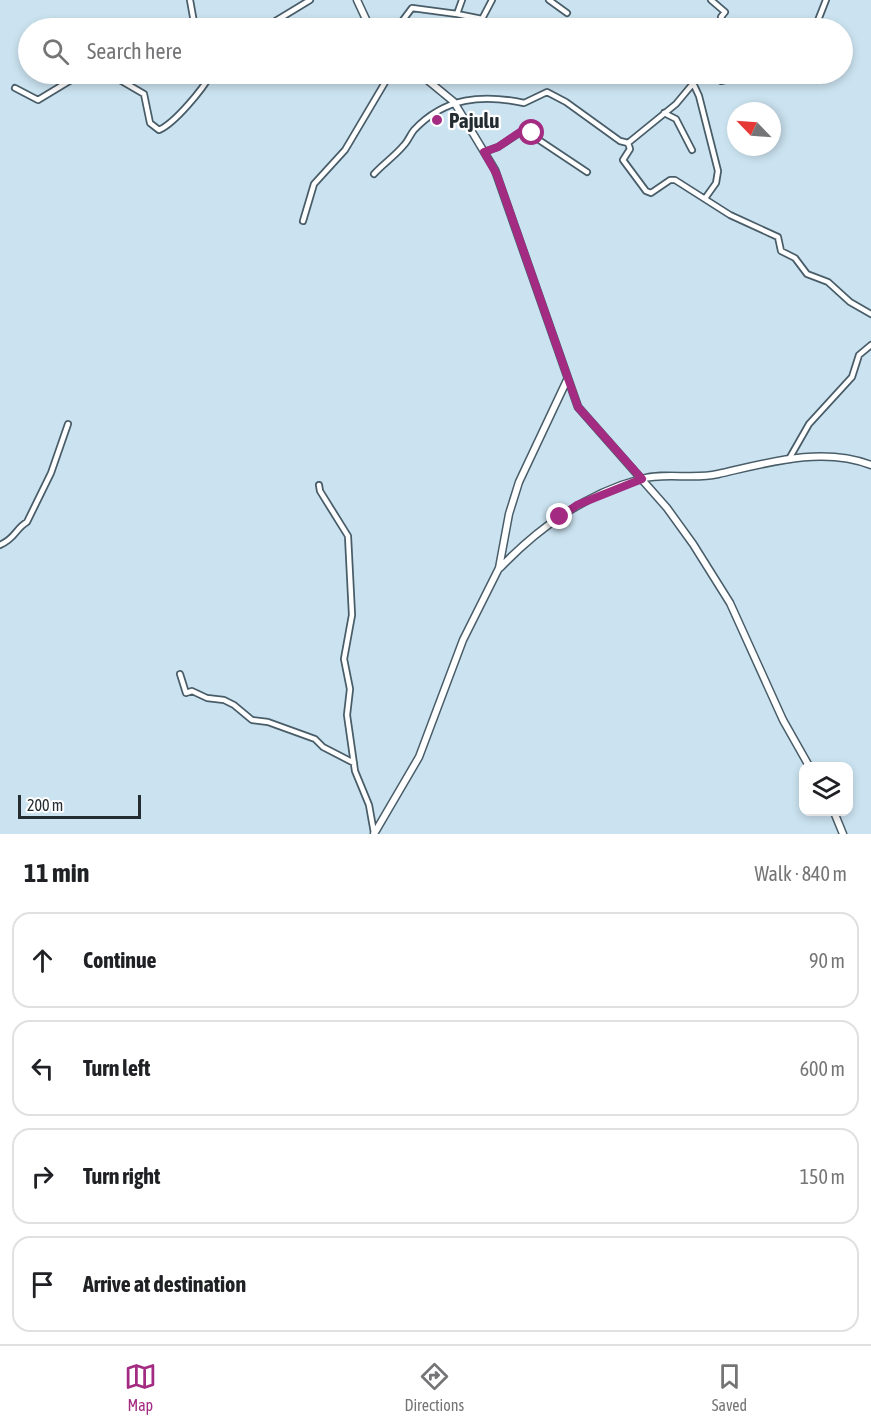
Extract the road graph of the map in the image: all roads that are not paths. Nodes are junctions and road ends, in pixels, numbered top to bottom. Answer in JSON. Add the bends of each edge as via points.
{"nodes":[{"id":1,"x":190,"y":0,"type":"edge"},
{"id":2,"x":310,"y":0,"type":"edge"},
{"id":3,"x":357,"y":0,"type":"edge"},
{"id":4,"x":462,"y":0,"type":"edge"},
{"id":5,"x":492,"y":0,"type":"edge"},
{"id":6,"x":549,"y":0,"type":"edge"},
{"id":7,"x":711,"y":0,"type":"edge"},
{"id":8,"x":826,"y":0,"type":"edge"},
{"id":9,"x":567,"y":13,"type":"dead end"},
{"id":10,"x":457,"y":14,"type":"junction"},
{"id":11,"x":193,"y":18,"type":"edge"},
{"id":12,"x":280,"y":18,"type":"edge"},
{"id":13,"x":365,"y":18,"type":"edge"},
{"id":14,"x":403,"y":18,"type":"edge"},
{"id":15,"x":477,"y":18,"type":"edge"},
{"id":16,"x":483,"y":18,"type":"edge"},
{"id":17,"x":721,"y":18,"type":"edge"},
{"id":18,"x":819,"y":18,"type":"edge"},
{"id":19,"x":64,"y":84,"type":"edge"},
{"id":20,"x":127,"y":84,"type":"edge"},
{"id":21,"x":203,"y":84,"type":"edge"},
{"id":22,"x":384,"y":84,"type":"edge"},
{"id":23,"x":432,"y":84,"type":"edge"},
{"id":24,"x":692,"y":84,"type":"edge"},
{"id":25,"x":693,"y":84,"type":"edge"},
{"id":26,"x":15,"y":88,"type":"dead end"},
{"id":27,"x":454,"y":102,"type":"junction"},
{"id":28,"x":664,"y":113,"type":"junction"},
{"id":29,"x":628,"y":143,"type":"junction"},
{"id":30,"x":692,"y":150,"type":"dead end"},
{"id":31,"x":484,"y":152,"type":"junction"},
{"id":32,"x":587,"y":172,"type":"dead end"},
{"id":33,"x":374,"y":174,"type":"dead end"},
{"id":34,"x":706,"y":197,"type":"junction"},
{"id":35,"x":303,"y":221,"type":"dead end"},
{"id":36,"x":871,"y":314,"type":"edge"},
{"id":37,"x":871,"y":345,"type":"edge"},
{"id":38,"x":567,"y":380,"type":"junction"},
{"id":39,"x":68,"y":424,"type":"dead end"},
{"id":40,"x":789,"y":459,"type":"junction"},
{"id":41,"x":871,"y":465,"type":"edge"},
{"id":42,"x":642,"y":479,"type":"junction"},
{"id":43,"x":319,"y":485,"type":"dead end"},
{"id":44,"x":0,"y":545,"type":"edge"},
{"id":45,"x":499,"y":568,"type":"junction"},
{"id":46,"x":180,"y":674,"type":"dead end"},
{"id":47,"x":807,"y":762,"type":"edge"},
{"id":48,"x":354,"y":763,"type":"junction"},
{"id":49,"x":836,"y":816,"type":"edge"},
{"id":50,"x":374,"y":833,"type":"edge"},
{"id":51,"x":843,"y":834,"type":"edge"}],
"edges":[{"from":1,"to":11,"type":"street"},
{"from":2,"to":12,"type":"street"},
{"from":3,"to":13,"type":"street"},
{"from":4,"to":10,"type":"street"},
{"from":5,"to":16,"type":"street"},
{"from":6,"to":9,"type":"street"},
{"from":7,"to":17,"type":"street","via":[[725,12]]},
{"from":8,"to":18,"type":"street"},
{"from":10,"to":14,"type":"street","via":[[414,8]]},
{"from":10,"to":15,"type":"street"},
{"from":19,"to":26,"type":"street","via":[[38,100]]},
{"from":20,"to":21,"type":"street","via":[[144,94],[150,123],[159,130],[167,127]]},
{"from":22,"to":35,"type":"street","via":[[345,150],[316,181]]},
{"from":23,"to":27,"type":"street"},
{"from":24,"to":28,"type":"street"},
{"from":25,"to":34,"type":"street","via":[[718,171],[716,183]]},
{"from":27,"to":29,"type":"street","via":[[481,97],[524,103],[547,92]]},
{"from":27,"to":31,"type":"street"},
{"from":27,"to":33,"type":"street","via":[[416,129]]},
{"from":28,"to":29,"type":"street"},
{"from":28,"to":30,"type":"street","via":[[676,119]]},
{"from":29,"to":34,"type":"street","via":[[630,149],[623,160],[646,191],[651,193],[673,180]]},
{"from":31,"to":32,"type":"street","via":[[524,130]]},
{"from":31,"to":38,"type":"street","via":[[497,175]]},
{"from":34,"to":36,"type":"street","via":[[730,215],[777,237],[781,251],[795,258],[807,274],[828,282]]},
{"from":37,"to":40,"type":"street","via":[[857,358],[852,377],[809,424]]},
{"from":38,"to":42,"type":"street","via":[[578,407]]},
{"from":38,"to":45,"type":"street","via":[[519,482]]},
{"from":39,"to":44,"type":"street","via":[[51,473],[27,522],[16,536]]},
{"from":40,"to":41,"type":"street","via":[[837,457]]},
{"from":40,"to":42,"type":"street","via":[[698,477]]},
{"from":42,"to":45,"type":"street","via":[[577,505]]},
{"from":42,"to":47,"type":"street","via":[[686,535],[730,603],[783,720]]},
{"from":43,"to":48,"type":"street","via":[[348,536],[352,615],[344,660],[350,689],[347,715]]},
{"from":45,"to":50,"type":"street","via":[[463,640],[419,756]]},
{"from":46,"to":48,"type":"street","via":[[186,693],[192,691],[224,700],[252,720],[315,740]]},
{"from":48,"to":50,"type":"street"},
{"from":49,"to":51,"type":"street"}]}
